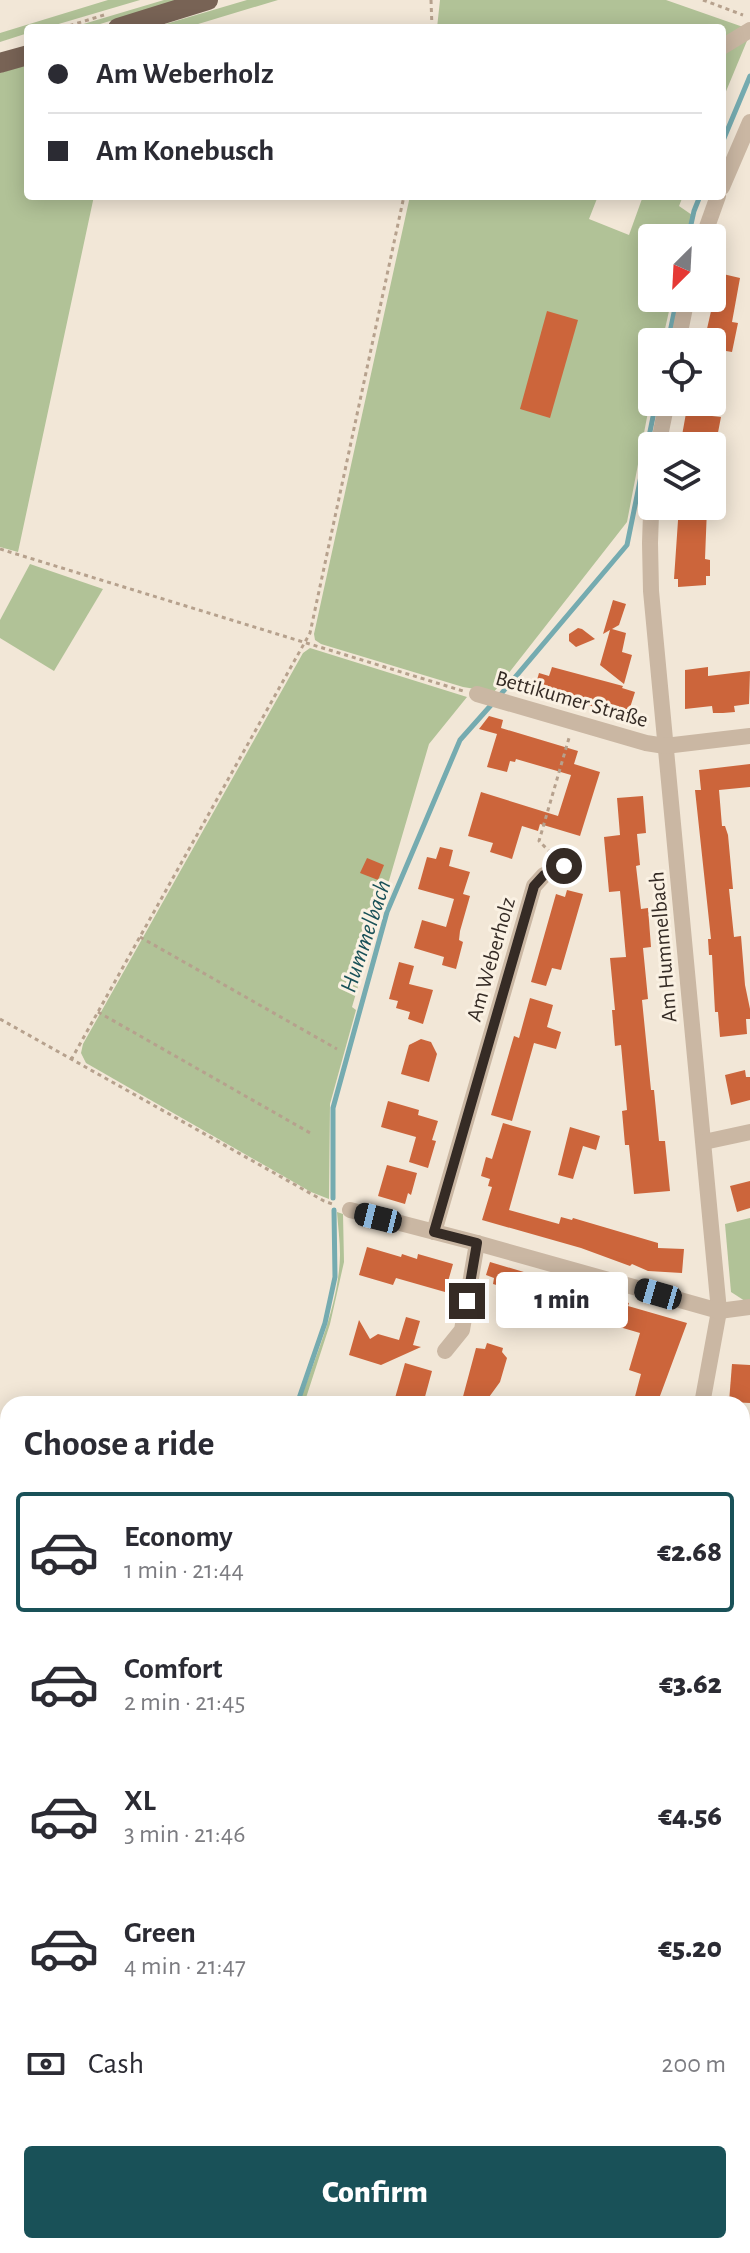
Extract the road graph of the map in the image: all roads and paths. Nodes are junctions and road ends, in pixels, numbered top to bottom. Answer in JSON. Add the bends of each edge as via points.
{"nodes":[{"id":1,"x":208,"y":0,"type":"edge"},
{"id":2,"x":431,"y":0,"type":"edge"},
{"id":3,"x":703,"y":0,"type":"edge"},
{"id":4,"x":749,"y":23,"type":"edge"},
{"id":5,"x":131,"y":24,"type":"edge"},
{"id":6,"x":432,"y":24,"type":"edge"},
{"id":7,"x":726,"y":43,"type":"edge"},
{"id":8,"x":24,"y":56,"type":"edge"},
{"id":9,"x":0,"y":63,"type":"edge"},
{"id":10,"x":750,"y":122,"type":"edge"},
{"id":11,"x":726,"y":178,"type":"edge"},
{"id":12,"x":403,"y":200,"type":"edge"},
{"id":13,"x":717,"y":200,"type":"edge"},
{"id":14,"x":708,"y":224,"type":"edge"},
{"id":15,"x":652,"y":520,"type":"edge"},
{"id":16,"x":0,"y":549,"type":"edge"},
{"id":17,"x":305,"y":644,"type":"junction"},
{"id":18,"x":477,"y":694,"type":"joint"},
{"id":19,"x":573,"y":722,"type":"junction"},
{"id":20,"x":750,"y":736,"type":"edge"},
{"id":21,"x":665,"y":746,"type":"junction"},
{"id":22,"x":564,"y":866,"type":"joint"},
{"id":23,"x":140,"y":937,"type":"junction"},
{"id":24,"x":98,"y":1012,"type":"junction"},
{"id":25,"x":0,"y":1019,"type":"edge"},
{"id":26,"x":337,"y":1049,"type":"dead end"},
{"id":27,"x":71,"y":1060,"type":"junction"},
{"id":28,"x":750,"y":1132,"type":"edge"},
{"id":29,"x":312,"y":1134,"type":"dead end"},
{"id":30,"x":704,"y":1142,"type":"junction"},
{"id":31,"x":344,"y":1208,"type":"joint"},
{"id":32,"x":434,"y":1232,"type":"junction"},
{"id":33,"x":477,"y":1243,"type":"junction"},
{"id":34,"x":750,"y":1307,"type":"edge"},
{"id":35,"x":719,"y":1311,"type":"junction"},
{"id":36,"x":445,"y":1351,"type":"dead end"},
{"id":37,"x":703,"y":1396,"type":"edge"}],
"edges":[{"from":1,"to":5,"type":"main road"},
{"from":2,"to":6,"type":"path"},
{"from":3,"to":4,"type":"path"},
{"from":4,"to":7,"type":"street"},
{"from":8,"to":9,"type":"main road"},
{"from":10,"to":11,"type":"street"},
{"from":12,"to":17,"type":"path"},
{"from":13,"to":14,"type":"street"},
{"from":15,"to":21,"type":"street","name":"Am Hummelbach","via":[[651,591]]},
{"from":16,"to":17,"type":"path"},
{"from":17,"to":18,"type":"path"},
{"from":17,"to":23,"type":"path"},
{"from":18,"to":19,"type":"street","name":"Bettikumer Straße"},
{"from":19,"to":21,"type":"street","name":"Bettikumer Straße"},
{"from":19,"to":22,"type":"path","via":[[539,841]]},
{"from":20,"to":21,"type":"street","name":"Bettikumer Straße"},
{"from":21,"to":30,"type":"street","name":"Am Hummelbach"},
{"from":22,"to":32,"type":"street","name":"Am Weberholz","via":[[534,886]]},
{"from":23,"to":24,"type":"path"},
{"from":23,"to":26,"type":"path"},
{"from":24,"to":27,"type":"path"},
{"from":24,"to":29,"type":"path"},
{"from":25,"to":27,"type":"path"},
{"from":27,"to":31,"type":"path"},
{"from":28,"to":30,"type":"street"},
{"from":30,"to":35,"type":"street","name":"Am Hummelbach"},
{"from":31,"to":32,"type":"street"},
{"from":32,"to":33,"type":"street"},
{"from":33,"to":35,"type":"street"},
{"from":33,"to":36,"type":"street","via":[[462,1330]]},
{"from":34,"to":35,"type":"street"},
{"from":35,"to":37,"type":"street","name":"Am Hummelbach"}]}
